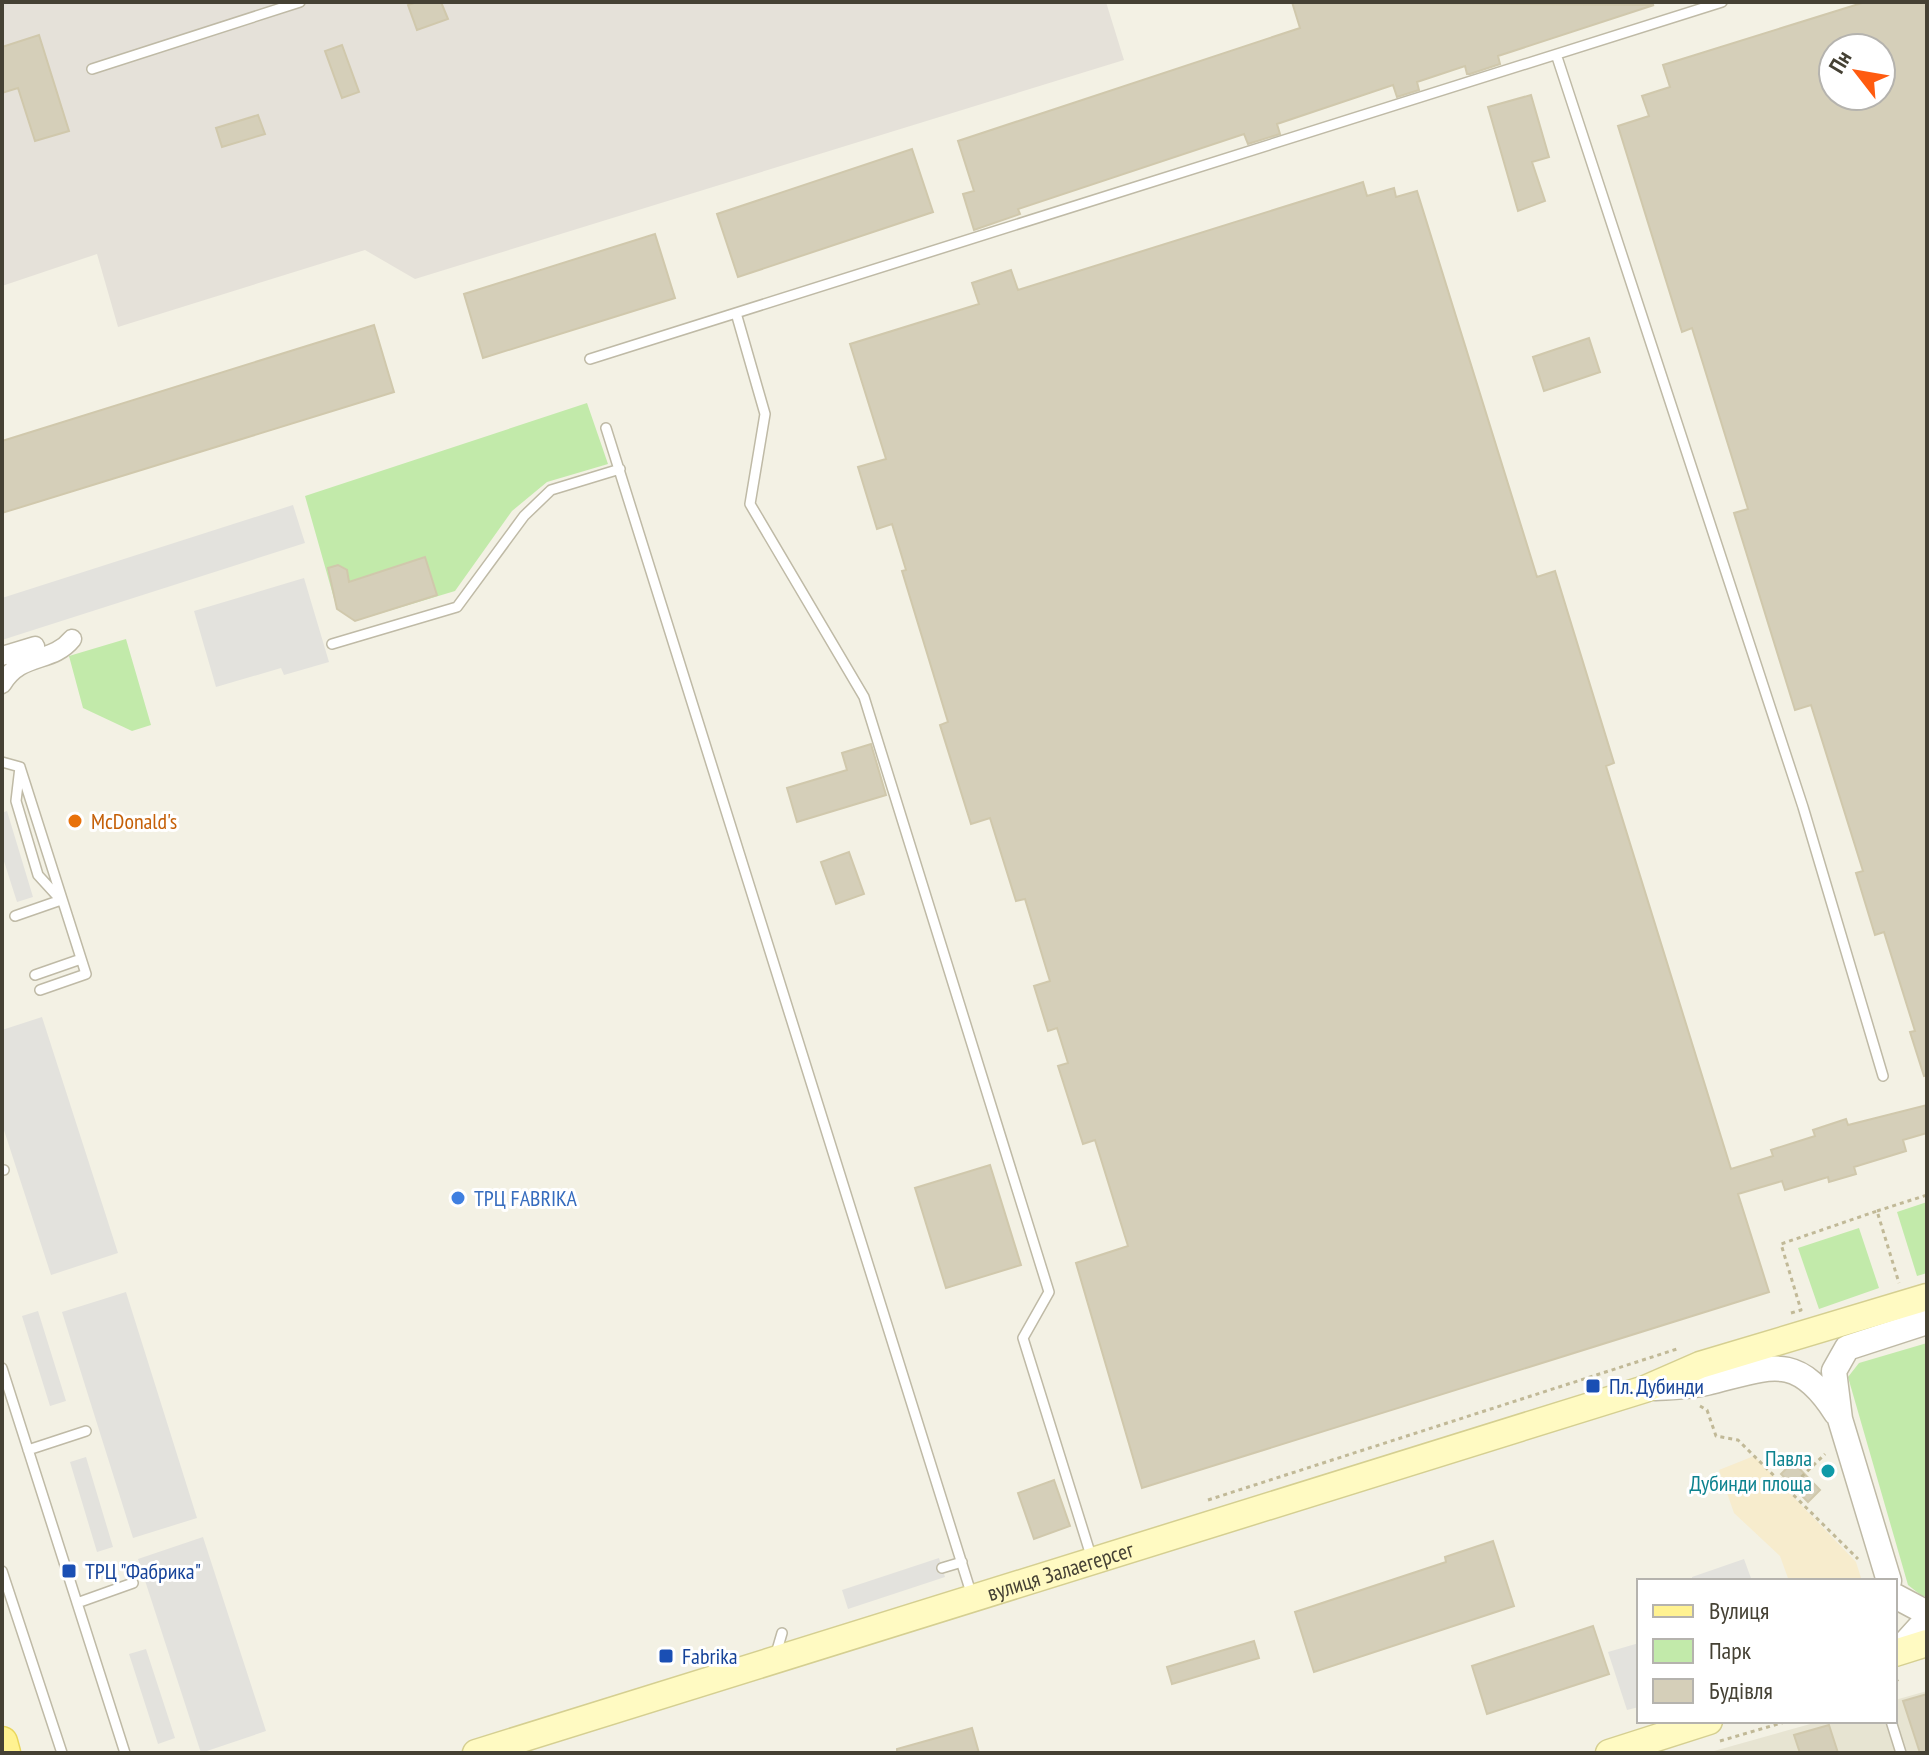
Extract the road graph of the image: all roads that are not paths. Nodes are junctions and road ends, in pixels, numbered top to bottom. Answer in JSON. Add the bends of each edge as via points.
{"nodes":[{"id":1,"x":300,"y":2,"type":"edge"},
{"id":2,"x":1722,"y":2,"type":"edge"},
{"id":3,"x":1557,"y":57,"type":"junction"},
{"id":4,"x":92,"y":69,"type":"dead end"},
{"id":5,"x":736,"y":313,"type":"junction"},
{"id":6,"x":590,"y":359,"type":"dead end"},
{"id":7,"x":606,"y":428,"type":"dead end"},
{"id":8,"x":620,"y":469,"type":"junction"},
{"id":9,"x":332,"y":644,"type":"dead end"},
{"id":10,"x":2,"y":656,"type":"edge"},
{"id":11,"x":2,"y":684,"type":"edge"},
{"id":12,"x":2,"y":762,"type":"edge"},
{"id":13,"x":61,"y":900,"type":"junction"},
{"id":14,"x":15,"y":916,"type":"dead end"},
{"id":15,"x":81,"y":959,"type":"junction"},
{"id":16,"x":35,"y":975,"type":"dead end"},
{"id":17,"x":40,"y":990,"type":"dead end"},
{"id":18,"x":1883,"y":1076,"type":"dead end"},
{"id":19,"x":1900,"y":1294,"type":"junction"},
{"id":20,"x":1927,"y":1297,"type":"edge"},
{"id":21,"x":1927,"y":1319,"type":"edge"},
{"id":22,"x":2,"y":1368,"type":"edge"},
{"id":23,"x":1645,"y":1389,"type":"junction"},
{"id":24,"x":1840,"y":1419,"type":"junction"},
{"id":25,"x":86,"y":1431,"type":"dead end"},
{"id":26,"x":28,"y":1450,"type":"junction"},
{"id":27,"x":1092,"y":1559,"type":"junction"},
{"id":28,"x":962,"y":1562,"type":"junction"},
{"id":29,"x":942,"y":1568,"type":"dead end"},
{"id":30,"x":2,"y":1571,"type":"edge"},
{"id":31,"x":1888,"y":1579,"type":"edge"},
{"id":32,"x":133,"y":1583,"type":"dead end"},
{"id":33,"x":972,"y":1596,"type":"junction"},
{"id":34,"x":1897,"y":1597,"type":"edge"},
{"id":35,"x":77,"y":1603,"type":"junction"},
{"id":36,"x":1927,"y":1616,"type":"edge"},
{"id":37,"x":782,"y":1633,"type":"dead end"},
{"id":38,"x":1927,"y":1643,"type":"edge"},
{"id":39,"x":774,"y":1660,"type":"junction"},
{"id":40,"x":1898,"y":1661,"type":"edge"},
{"id":41,"x":1892,"y":1723,"type":"edge"},
{"id":42,"x":1712,"y":1731,"type":"edge"},
{"id":43,"x":2,"y":1742,"type":"edge"},
{"id":44,"x":5,"y":1753,"type":"edge"},
{"id":45,"x":62,"y":1753,"type":"edge"},
{"id":46,"x":125,"y":1753,"type":"edge"},
{"id":47,"x":476,"y":1753,"type":"edge"},
{"id":48,"x":1609,"y":1753,"type":"edge"},
{"id":49,"x":1901,"y":1753,"type":"edge"}],
"edges":[{"from":1,"to":4,"type":"lane"},
{"from":2,"to":3,"type":"lane"},
{"from":3,"to":5,"type":"lane"},
{"from":3,"to":18,"type":"lane","via":[[1803,807]]},
{"from":5,"to":6,"type":"lane"},
{"from":5,"to":27,"type":"lane","via":[[765,414],[750,504],[864,697],[1049,1292],[1023,1338]]},
{"from":7,"to":8,"type":"lane"},
{"from":8,"to":9,"type":"lane","via":[[551,490],[524,516],[457,607]]},
{"from":8,"to":28,"type":"lane"},
{"from":10,"to":11,"type":"street","via":[[61,637],[72,639],[64,649],[23,661]]},
{"from":12,"to":13,"type":"lane","via":[[20,767],[16,801],[38,875]]},
{"from":13,"to":14,"type":"lane"},
{"from":13,"to":15,"type":"lane"},
{"from":15,"to":16,"type":"lane"},
{"from":15,"to":17,"type":"lane","via":[[86,974]]},
{"from":19,"to":20,"type":"main road","name":"вулиця Залаегерсег"},
{"from":19,"to":21,"type":"street"},
{"from":19,"to":23,"type":"main road","name":"вулиця Залаегерсег"},
{"from":21,"to":24,"type":"street","via":[[1847,1348],[1834,1371]]},
{"from":22,"to":26,"type":"lane"},
{"from":23,"to":24,"type":"street","via":[[1701,1384],[1775,1365],[1797,1370],[1820,1388]]},
{"from":23,"to":27,"type":"main road","name":"вулиця Залаегерсег"},
{"from":24,"to":31,"type":"street"},
{"from":25,"to":26,"type":"lane"},
{"from":26,"to":35,"type":"lane"},
{"from":27,"to":33,"type":"main road","name":"вулиця Залаегерсег"},
{"from":28,"to":29,"type":"lane"},
{"from":28,"to":33,"type":"lane"},
{"from":30,"to":45,"type":"lane"},
{"from":32,"to":35,"type":"lane"},
{"from":33,"to":39,"type":"main road","name":"вулиця Залаегерсег"},
{"from":34,"to":36,"type":"street"},
{"from":35,"to":46,"type":"lane"},
{"from":36,"to":40,"type":"street"},
{"from":37,"to":39,"type":"lane"},
{"from":38,"to":40,"type":"main road"},
{"from":39,"to":47,"type":"main road","name":"вулиця Залаегерсег"},
{"from":41,"to":49,"type":"lane"},
{"from":42,"to":48,"type":"main road"},
{"from":43,"to":44,"type":"main road"}]}
